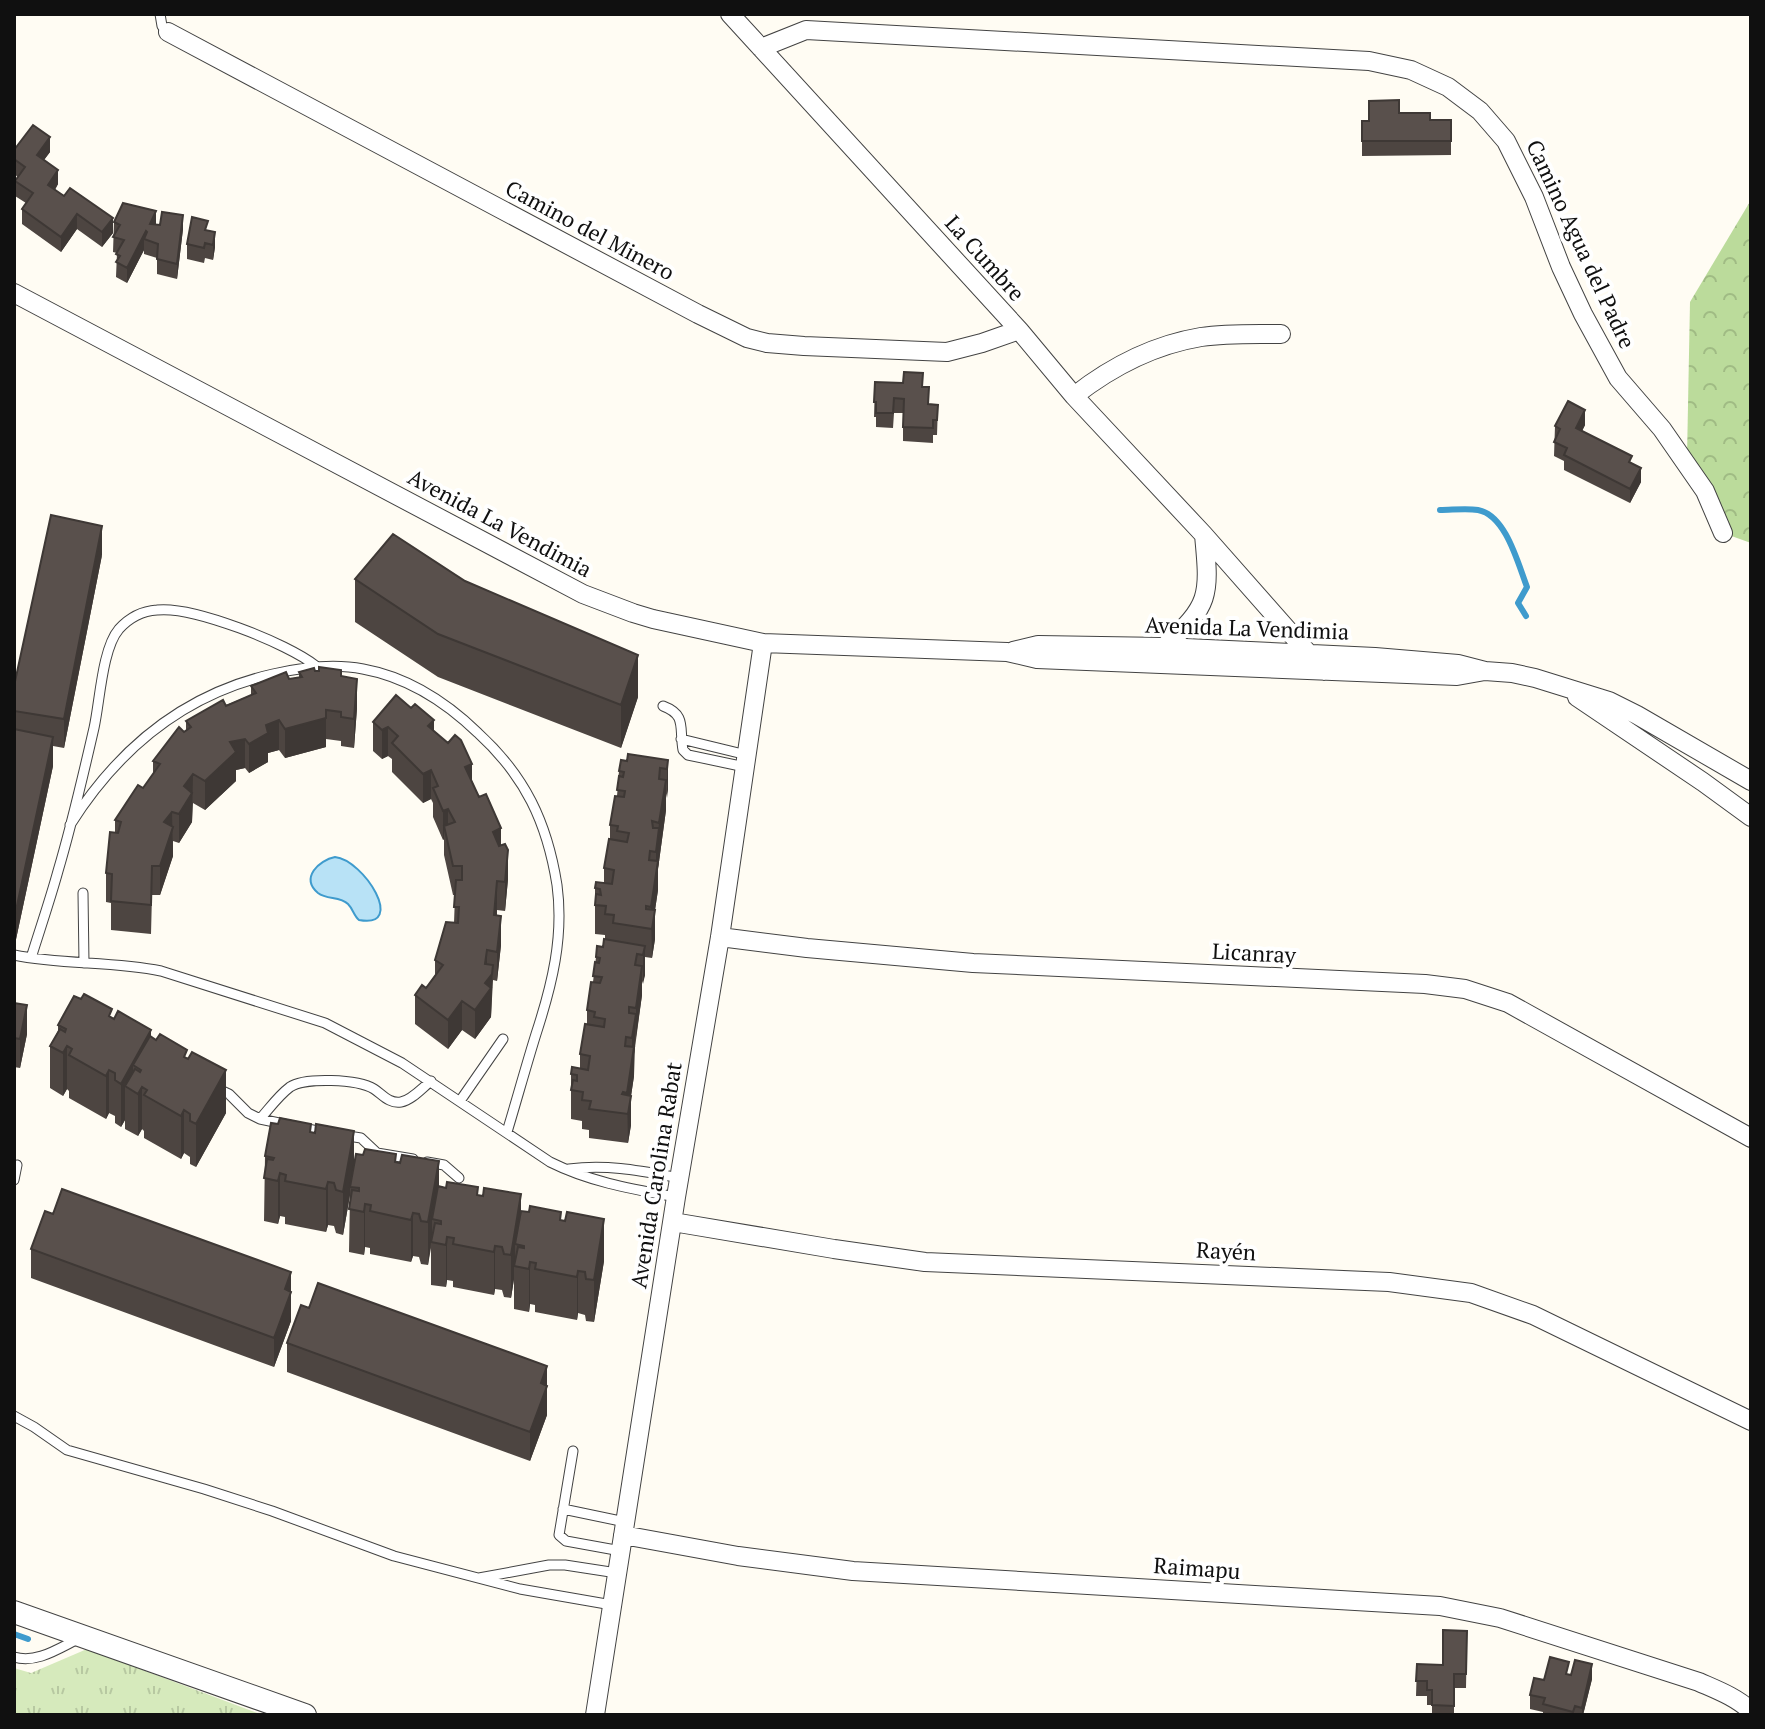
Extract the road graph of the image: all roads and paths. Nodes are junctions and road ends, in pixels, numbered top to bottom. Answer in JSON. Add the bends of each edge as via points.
{"nodes":[{"id":1,"x":160,"y":14,"type":"edge"},
{"id":2,"x":730,"y":14,"type":"edge"},
{"id":3,"x":168,"y":32,"type":"joint"},
{"id":4,"x":761,"y":48,"type":"junction"},
{"id":5,"x":14,"y":293,"type":"edge"},
{"id":6,"x":1019,"y":330,"type":"junction"},
{"id":7,"x":1281,"y":334,"type":"dead end"},
{"id":8,"x":1074,"y":396,"type":"junction"},
{"id":9,"x":1723,"y":533,"type":"dead end"},
{"id":10,"x":1204,"y":535,"type":"junction"},
{"id":11,"x":763,"y":643,"type":"junction"},
{"id":12,"x":1164,"y":647,"type":"junction"},
{"id":13,"x":1007,"y":652,"type":"junction"},
{"id":14,"x":1310,"y":654,"type":"junction"},
{"id":15,"x":317,"y":666,"type":"junction"},
{"id":16,"x":1324,"y":671,"type":"junction"},
{"id":17,"x":1485,"y":671,"type":"junction"},
{"id":18,"x":1557,"y":685,"type":"junction"},
{"id":19,"x":663,"y":706,"type":"dead end"},
{"id":20,"x":1694,"y":747,"type":"junction"},
{"id":21,"x":746,"y":761,"type":"junction"},
{"id":22,"x":1751,"y":781,"type":"edge"},
{"id":23,"x":1751,"y":815,"type":"edge"},
{"id":24,"x":70,"y":825,"type":"junction"},
{"id":25,"x":83,"y":893,"type":"dead end"},
{"id":26,"x":720,"y":937,"type":"junction"},
{"id":27,"x":14,"y":955,"type":"edge"},
{"id":28,"x":31,"y":958,"type":"junction"},
{"id":29,"x":84,"y":963,"type":"junction"},
{"id":30,"x":503,"y":1039,"type":"dead end"},
{"id":31,"x":200,"y":1080,"type":"edge"},
{"id":32,"x":431,"y":1081,"type":"junction"},
{"id":33,"x":460,"y":1101,"type":"junction"},
{"id":34,"x":260,"y":1119,"type":"junction"},
{"id":35,"x":507,"y":1132,"type":"junction"},
{"id":36,"x":1751,"y":1138,"type":"edge"},
{"id":37,"x":17,"y":1165,"type":"dead end"},
{"id":38,"x":566,"y":1170,"type":"junction"},
{"id":39,"x":459,"y":1178,"type":"dead end"},
{"id":40,"x":14,"y":1180,"type":"edge"},
{"id":41,"x":678,"y":1188,"type":"junction"},
{"id":42,"x":673,"y":1222,"type":"junction"},
{"id":43,"x":14,"y":1416,"type":"edge"},
{"id":44,"x":1751,"y":1421,"type":"edge"},
{"id":45,"x":573,"y":1451,"type":"dead end"},
{"id":46,"x":563,"y":1509,"type":"junction"},
{"id":47,"x":623,"y":1536,"type":"junction"},
{"id":48,"x":617,"y":1573,"type":"junction"},
{"id":49,"x":476,"y":1578,"type":"junction"},
{"id":50,"x":612,"y":1605,"type":"junction"},
{"id":51,"x":14,"y":1612,"type":"edge"},
{"id":52,"x":83,"y":1636,"type":"junction"},
{"id":53,"x":14,"y":1657,"type":"edge"},
{"id":54,"x":1751,"y":1711,"type":"edge"},
{"id":55,"x":305,"y":1715,"type":"edge"},
{"id":56,"x":595,"y":1715,"type":"edge"}],
"edges":[{"from":1,"to":3,"type":"lane"},
{"from":2,"to":4,"type":"street","name":"La Cumbre"},
{"from":3,"to":6,"type":"street","name":"Camino del Minero","via":[[747,338],[804,346],[947,352]]},
{"from":4,"to":6,"type":"street","name":"La Cumbre"},
{"from":4,"to":9,"type":"street","name":"Camino Agua del Padre","via":[[806,30],[1369,61],[1430,77],[1464,98],[1506,141],[1583,314],[1618,378],[1705,491]]},
{"from":5,"to":11,"type":"street","name":"Avenida La Vendimia","via":[[583,594],[653,619]]},
{"from":6,"to":8,"type":"street","name":"La Cumbre"},
{"from":7,"to":8,"type":"street","via":[[1202,337],[1164,345],[1127,360]]},
{"from":8,"to":10,"type":"street","name":"La Cumbre"},
{"from":10,"to":12,"type":"street","via":[[1205,596],[1190,623]]},
{"from":10,"to":14,"type":"street","name":"La Cumbre"},
{"from":11,"to":13,"type":"street","name":"Avenida La Vendimia"},
{"from":11,"to":21,"type":"street","name":"Avenida Carolina Rabat"},
{"from":12,"to":13,"type":"street","name":"Avenida La Vendimia","via":[[1038,645]]},
{"from":12,"to":14,"type":"street","name":"Avenida La Vendimia"},
{"from":13,"to":16,"type":"street","name":"Avenida La Vendimia","via":[[1037,659]]},
{"from":14,"to":16,"type":"street","name":"La Cumbre"},
{"from":14,"to":17,"type":"street","name":"Avenida La Vendimia","via":[[1458,664]]},
{"from":15,"to":24,"type":"lane","via":[[240,683],[170,719],[104,777]]},
{"from":15,"to":24,"type":"lane","via":[[259,636],[208,618],[159,609],[136,615],[118,630],[107,652]]},
{"from":15,"to":35,"type":"lane","via":[[384,674],[425,693],[487,741],[534,804],[552,859],[558,947],[547,1005]]},
{"from":16,"to":17,"type":"street","name":"Avenida La Vendimia","via":[[1457,676]]},
{"from":17,"to":18,"type":"street","name":"Avenida La Vendimia"},
{"from":18,"to":20,"type":"street","name":"Avenida La Vendimia","via":[[1609,701]]},
{"from":18,"to":23,"type":"street"},
{"from":19,"to":21,"type":"lane","via":[[680,718],[688,755]]},
{"from":20,"to":22,"type":"street","name":"Avenida La Vendimia"},
{"from":20,"to":23,"type":"street"},
{"from":21,"to":26,"type":"street","name":"Avenida Carolina Rabat"},
{"from":24,"to":28,"type":"lane"},
{"from":25,"to":29,"type":"lane"},
{"from":26,"to":36,"type":"street","name":"Licanray","via":[[973,963],[1465,989],[1508,1003]]},
{"from":26,"to":41,"type":"street","name":"Avenida Carolina Rabat"},
{"from":27,"to":28,"type":"lane"},
{"from":28,"to":29,"type":"lane"},
{"from":29,"to":32,"type":"lane","via":[[161,971],[325,1023]]},
{"from":30,"to":33,"type":"lane"},
{"from":31,"to":34,"type":"lane","via":[[229,1094]]},
{"from":32,"to":33,"type":"lane"},
{"from":32,"to":34,"type":"lane","via":[[400,1102],[352,1082],[303,1081],[291,1086]]},
{"from":33,"to":35,"type":"lane"},
{"from":34,"to":39,"type":"lane","via":[[361,1138],[377,1153],[444,1165]]},
{"from":35,"to":38,"type":"lane"},
{"from":37,"to":40,"type":"lane"},
{"from":38,"to":41,"type":"lane","via":[[621,1187]]},
{"from":38,"to":41,"type":"lane","via":[[623,1168]]},
{"from":41,"to":42,"type":"street","name":"Avenida Carolina Rabat"},
{"from":42,"to":44,"type":"street","name":"Rayén","via":[[925,1262],[1389,1282],[1471,1293],[1533,1315]]},
{"from":42,"to":47,"type":"street","name":"Avenida Carolina Rabat"},
{"from":43,"to":49,"type":"lane","via":[[67,1450]]},
{"from":45,"to":46,"type":"lane"},
{"from":46,"to":47,"type":"lane"},
{"from":46,"to":47,"type":"lane","via":[[559,1535],[566,1541]]},
{"from":47,"to":48,"type":"street","name":"Avenida Carolina Rabat"},
{"from":47,"to":54,"type":"street","name":"Raimapu","via":[[853,1571],[1440,1606],[1500,1618],[1699,1682]]},
{"from":48,"to":49,"type":"lane","via":[[549,1565]]},
{"from":48,"to":50,"type":"street","name":"Avenida Carolina Rabat"},
{"from":49,"to":50,"type":"lane"},
{"from":50,"to":56,"type":"street","name":"Avenida Carolina Rabat"},
{"from":51,"to":52,"type":"street"},
{"from":52,"to":53,"type":"lane","via":[[39,1658]]},
{"from":52,"to":55,"type":"street"}]}
